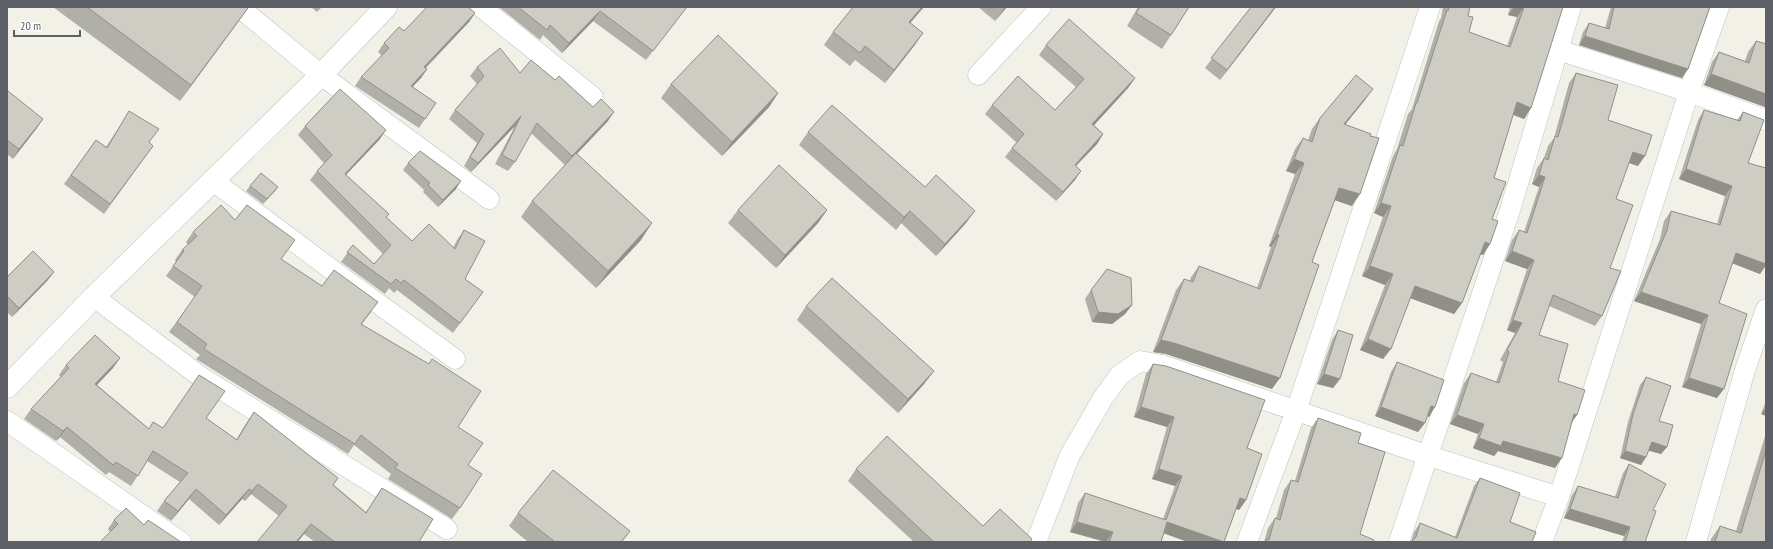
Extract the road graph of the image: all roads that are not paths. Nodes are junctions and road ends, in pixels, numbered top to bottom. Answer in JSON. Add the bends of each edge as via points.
{"nodes":[{"id":1,"x":239,"y":7,"type":"edge"},
{"id":2,"x":386,"y":7,"type":"edge"},
{"id":3,"x":481,"y":7,"type":"edge"},
{"id":4,"x":1041,"y":7,"type":"edge"},
{"id":5,"x":1430,"y":7,"type":"edge"},
{"id":6,"x":1571,"y":7,"type":"edge"},
{"id":7,"x":1719,"y":7,"type":"edge"},
{"id":8,"x":1558,"y":50,"type":"junction"},
{"id":9,"x":321,"y":75,"type":"junction"},
{"id":10,"x":978,"y":75,"type":"dead end"},
{"id":11,"x":1689,"y":92,"type":"junction"},
{"id":12,"x":593,"y":97,"type":"dead end"},
{"id":13,"x":1766,"y":120,"type":"edge"},
{"id":14,"x":212,"y":180,"type":"junction"},
{"id":15,"x":489,"y":199,"type":"dead end"},
{"id":16,"x":94,"y":297,"type":"junction"},
{"id":17,"x":1766,"y":309,"type":"edge"},
{"id":18,"x":455,"y":359,"type":"dead end"},
{"id":19,"x":7,"y":387,"type":"edge"},
{"id":20,"x":1296,"y":410,"type":"junction"},
{"id":21,"x":7,"y":421,"type":"edge"},
{"id":22,"x":1429,"y":456,"type":"junction"},
{"id":23,"x":1559,"y":497,"type":"junction"},
{"id":24,"x":447,"y":529,"type":"dead end"},
{"id":25,"x":181,"y":542,"type":"edge"},
{"id":26,"x":1036,"y":542,"type":"edge"},
{"id":27,"x":1247,"y":542,"type":"edge"},
{"id":28,"x":1399,"y":542,"type":"edge"},
{"id":29,"x":1542,"y":542,"type":"edge"},
{"id":30,"x":1696,"y":542,"type":"edge"}],
"edges":[{"from":1,"to":9,"type":"street"},
{"from":2,"to":9,"type":"street"},
{"from":3,"to":12,"type":"street"},
{"from":4,"to":10,"type":"street"},
{"from":5,"to":20,"type":"street"},
{"from":6,"to":8,"type":"street"},
{"from":7,"to":11,"type":"street"},
{"from":8,"to":11,"type":"street"},
{"from":8,"to":22,"type":"street","via":[[1510,210]]},
{"from":9,"to":14,"type":"street"},
{"from":9,"to":15,"type":"street"},
{"from":11,"to":13,"type":"street"},
{"from":11,"to":23,"type":"street"},
{"from":14,"to":16,"type":"street"},
{"from":14,"to":18,"type":"street"},
{"from":16,"to":19,"type":"street"},
{"from":16,"to":24,"type":"street","via":[[201,378]]},
{"from":17,"to":30,"type":"street","via":[[1743,378]]},
{"from":20,"to":22,"type":"street"},
{"from":20,"to":26,"type":"street","via":[[1162,365],[1140,361],[1120,375],[1103,398],[1070,455]]},
{"from":20,"to":27,"type":"street"},
{"from":21,"to":25,"type":"street"},
{"from":22,"to":23,"type":"street"},
{"from":22,"to":28,"type":"street"},
{"from":23,"to":29,"type":"street"}]}
